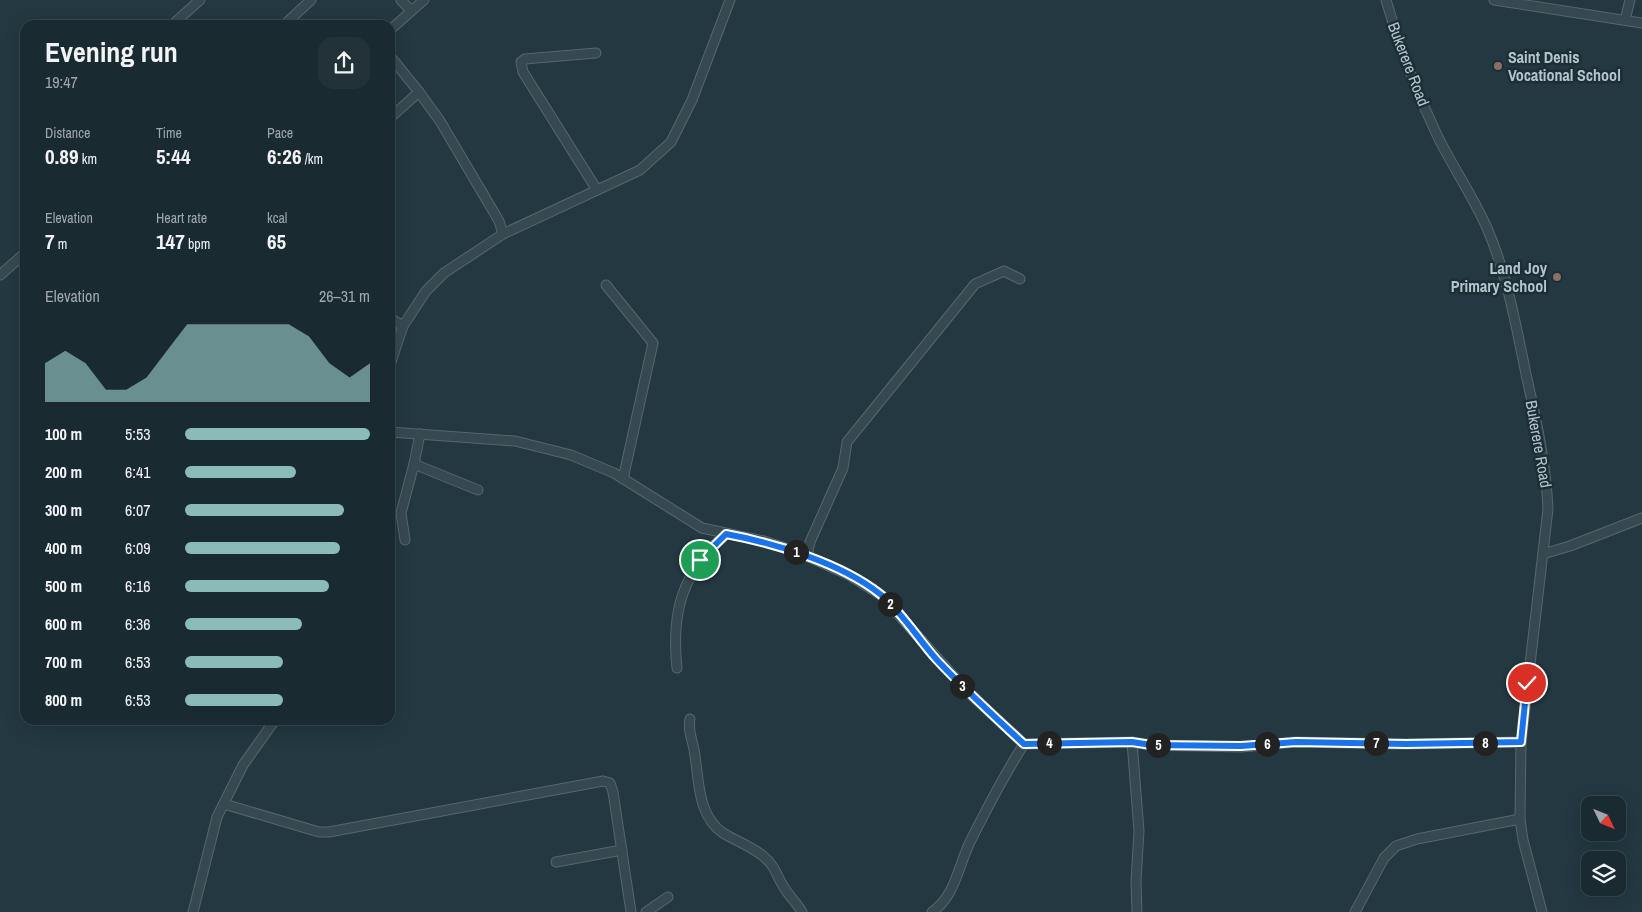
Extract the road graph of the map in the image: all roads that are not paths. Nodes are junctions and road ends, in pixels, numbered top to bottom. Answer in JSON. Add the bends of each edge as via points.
{"nodes":[{"id":1,"x":200,"y":0,"type":"edge"},
{"id":2,"x":311,"y":0,"type":"edge"},
{"id":3,"x":400,"y":0,"type":"edge"},
{"id":4,"x":424,"y":0,"type":"edge"},
{"id":5,"x":730,"y":0,"type":"edge"},
{"id":6,"x":1386,"y":0,"type":"edge"},
{"id":7,"x":1494,"y":0,"type":"edge"},
{"id":8,"x":1630,"y":0,"type":"edge"},
{"id":9,"x":1513,"y":2,"type":"edge"},
{"id":10,"x":411,"y":11,"type":"junction"},
{"id":11,"x":1626,"y":16,"type":"dead end"},
{"id":12,"x":178,"y":20,"type":"edge"},
{"id":13,"x":289,"y":20,"type":"edge"},
{"id":14,"x":1642,"y":23,"type":"edge"},
{"id":15,"x":395,"y":25,"type":"edge"},
{"id":16,"x":596,"y":53,"type":"dead end"},
{"id":17,"x":395,"y":62,"type":"edge"},
{"id":18,"x":419,"y":92,"type":"junction"},
{"id":19,"x":395,"y":114,"type":"edge"},
{"id":20,"x":597,"y":190,"type":"junction"},
{"id":21,"x":503,"y":234,"type":"junction"},
{"id":22,"x":20,"y":257,"type":"edge"},
{"id":23,"x":0,"y":275,"type":"edge"},
{"id":24,"x":1020,"y":278,"type":"dead end"},
{"id":25,"x":606,"y":285,"type":"dead end"},
{"id":26,"x":395,"y":321,"type":"edge"},
{"id":27,"x":403,"y":326,"type":"junction"},
{"id":28,"x":395,"y":349,"type":"edge"},
{"id":29,"x":395,"y":432,"type":"edge"},
{"id":30,"x":420,"y":434,"type":"junction"},
{"id":31,"x":414,"y":464,"type":"junction"},
{"id":32,"x":624,"y":479,"type":"junction"},
{"id":33,"x":478,"y":490,"type":"dead end"},
{"id":34,"x":1642,"y":518,"type":"edge"},
{"id":35,"x":726,"y":534,"type":"junction"},
{"id":36,"x":405,"y":540,"type":"dead end"},
{"id":37,"x":1543,"y":554,"type":"junction"},
{"id":38,"x":806,"y":556,"type":"junction"},
{"id":39,"x":676,"y":668,"type":"dead end"},
{"id":40,"x":690,"y":719,"type":"dead end"},
{"id":41,"x":271,"y":725,"type":"edge"},
{"id":42,"x":1132,"y":742,"type":"junction"},
{"id":43,"x":1521,"y":742,"type":"junction"},
{"id":44,"x":1024,"y":744,"type":"junction"},
{"id":45,"x":224,"y":804,"type":"junction"},
{"id":46,"x":1520,"y":819,"type":"junction"},
{"id":47,"x":622,"y":850,"type":"junction"},
{"id":48,"x":556,"y":862,"type":"dead end"},
{"id":49,"x":668,"y":898,"type":"dead end"},
{"id":50,"x":193,"y":912,"type":"edge"},
{"id":51,"x":631,"y":912,"type":"edge"},
{"id":52,"x":646,"y":912,"type":"edge"},
{"id":53,"x":802,"y":912,"type":"edge"},
{"id":54,"x":932,"y":912,"type":"edge"},
{"id":55,"x":1137,"y":912,"type":"edge"},
{"id":56,"x":1355,"y":912,"type":"edge"},
{"id":57,"x":1542,"y":912,"type":"edge"}],
"edges":[{"from":1,"to":12,"type":"street"},
{"from":2,"to":13,"type":"street"},
{"from":3,"to":10,"type":"street"},
{"from":4,"to":10,"type":"street"},
{"from":5,"to":20,"type":"street","via":[[692,100],[671,142],[640,170]]},
{"from":6,"to":37,"type":"street","name":"Bukerere Road","via":[[1424,107],[1487,228],[1500,265],[1547,477],[1548,509]]},
{"from":7,"to":9,"type":"street"},
{"from":8,"to":11,"type":"street"},
{"from":9,"to":14,"type":"street"},
{"from":10,"to":15,"type":"street"},
{"from":16,"to":20,"type":"street","via":[[525,59],[521,62],[523,72]]},
{"from":17,"to":18,"type":"street"},
{"from":18,"to":19,"type":"street"},
{"from":18,"to":21,"type":"street","via":[[440,121],[499,221]]},
{"from":20,"to":21,"type":"street"},
{"from":21,"to":27,"type":"street","via":[[444,272],[426,291]]},
{"from":22,"to":23,"type":"street"},
{"from":24,"to":38,"type":"street","via":[[1004,271],[975,284],[847,442],[843,468]]},
{"from":25,"to":32,"type":"street","via":[[653,343]]},
{"from":26,"to":27,"type":"street"},
{"from":27,"to":28,"type":"street"},
{"from":29,"to":30,"type":"street"},
{"from":30,"to":31,"type":"street"},
{"from":30,"to":32,"type":"street","via":[[516,442],[571,455]]},
{"from":31,"to":33,"type":"street"},
{"from":31,"to":36,"type":"street","via":[[401,513]]},
{"from":32,"to":35,"type":"street","via":[[702,528]]},
{"from":34,"to":37,"type":"street"},
{"from":35,"to":38,"type":"street","via":[[764,541]]},
{"from":35,"to":39,"type":"street","via":[[700,560],[679,602],[674,626]]},
{"from":37,"to":43,"type":"street","name":"Bukerere Road"},
{"from":38,"to":44,"type":"street","via":[[849,575],[880,594],[965,689]]},
{"from":40,"to":53,"type":"street","via":[[688,728],[694,742],[701,800],[709,816],[722,832],[763,856],[775,867],[782,885]]},
{"from":41,"to":45,"type":"street","via":[[243,765]]},
{"from":42,"to":43,"type":"street","via":[[1241,746],[1296,742]]},
{"from":42,"to":44,"type":"street"},
{"from":42,"to":55,"type":"street","via":[[1139,832]]},
{"from":43,"to":46,"type":"street","name":"Bukerere Road"},
{"from":44,"to":54,"type":"street","via":[[969,844],[944,902]]},
{"from":45,"to":47,"type":"street","via":[[329,832],[603,781],[610,783],[613,792]]},
{"from":45,"to":50,"type":"street","via":[[212,830]]},
{"from":46,"to":56,"type":"street","via":[[1416,839],[1396,846],[1384,858]]},
{"from":46,"to":57,"type":"street","name":"Bukerere Road","via":[[1522,840]]},
{"from":47,"to":48,"type":"street"},
{"from":47,"to":51,"type":"street"},
{"from":49,"to":52,"type":"street"}]}
